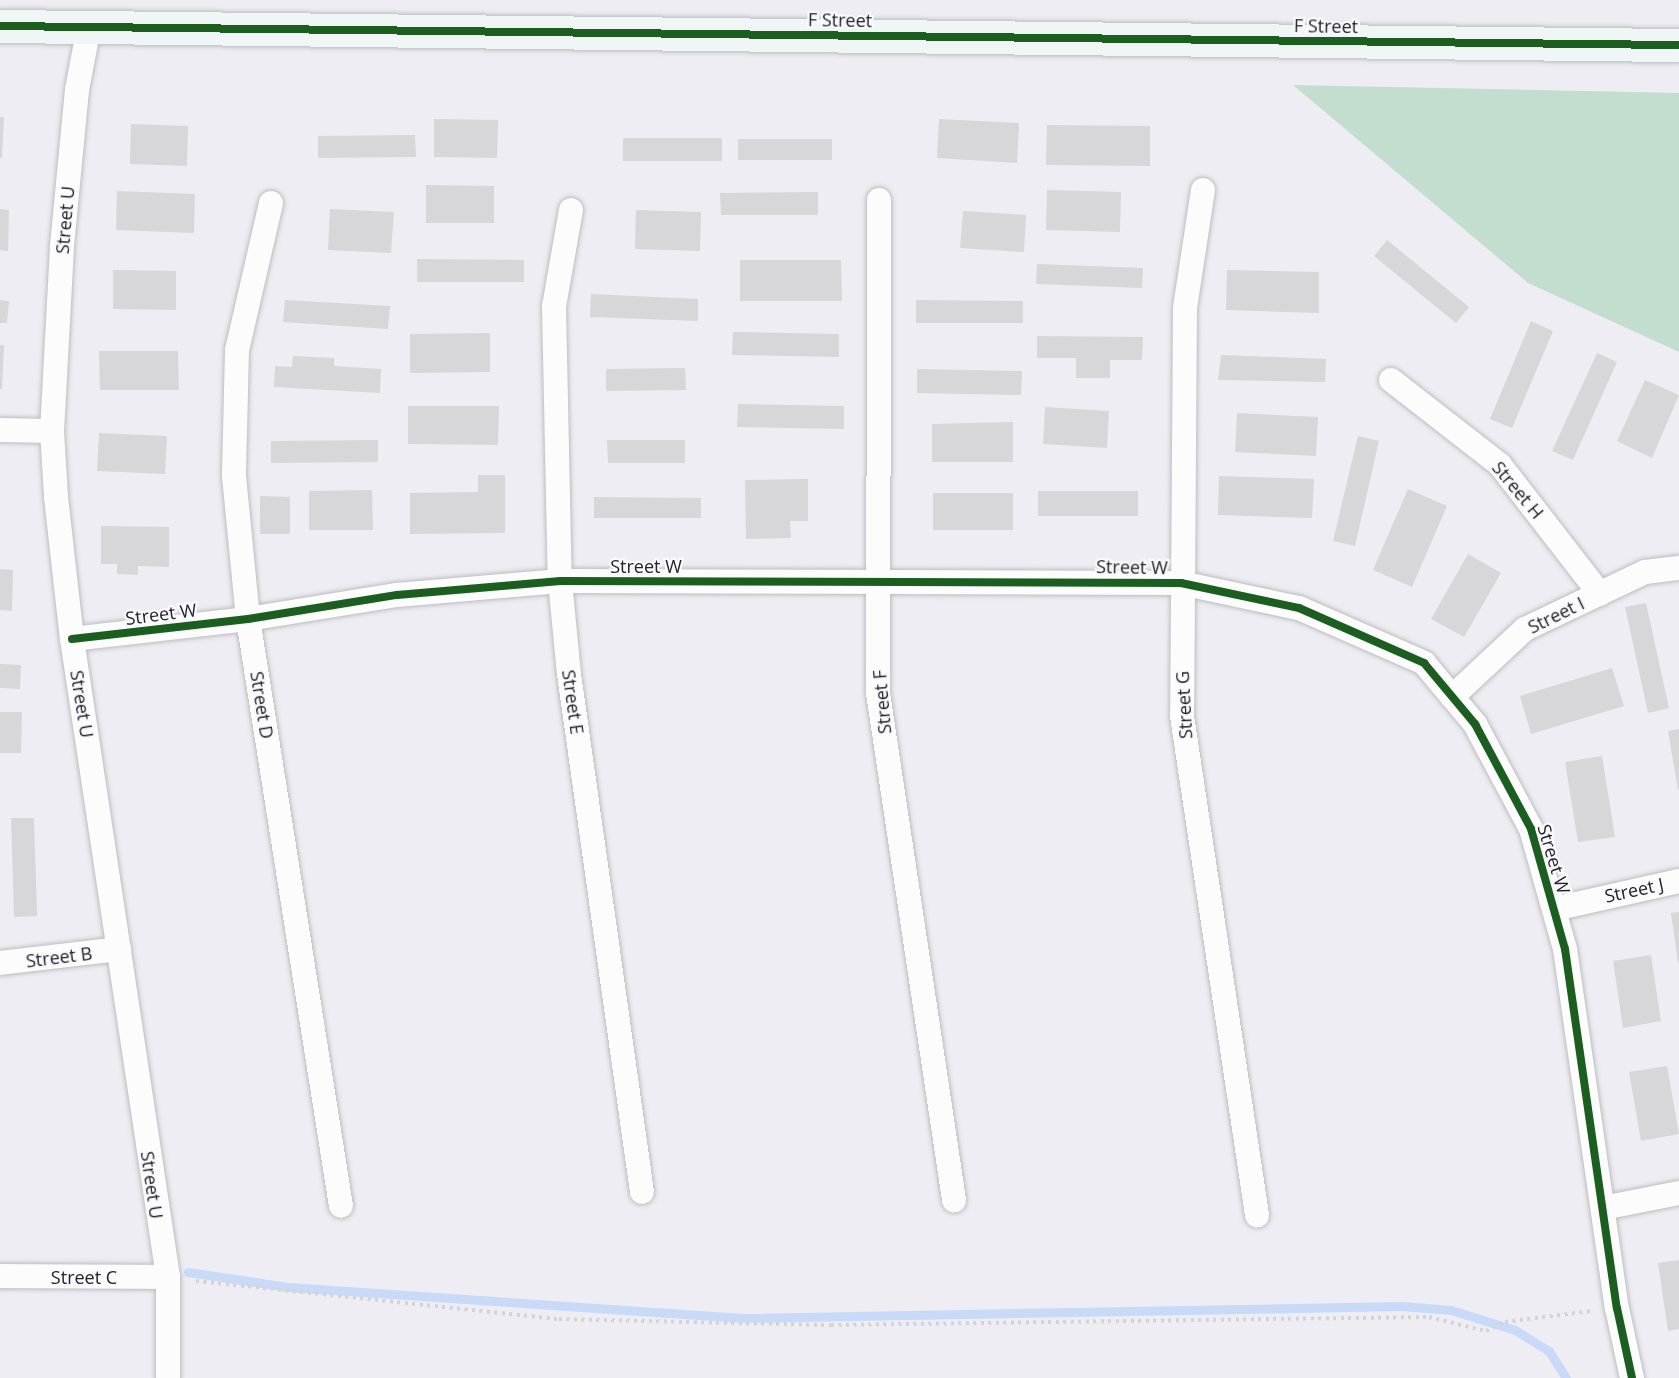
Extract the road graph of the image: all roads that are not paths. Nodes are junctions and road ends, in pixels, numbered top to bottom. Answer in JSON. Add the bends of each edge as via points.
{"nodes":[{"id":1,"x":0,"y":26,"type":"edge"},
{"id":2,"x":89,"y":27,"type":"junction"},
{"id":3,"x":1679,"y":45,"type":"edge"},
{"id":4,"x":1203,"y":190,"type":"dead end"},
{"id":5,"x":879,"y":200,"type":"dead end"},
{"id":6,"x":271,"y":202,"type":"dead end"},
{"id":7,"x":571,"y":210,"type":"dead end"},
{"id":8,"x":1391,"y":380,"type":"dead end"},
{"id":9,"x":0,"y":430,"type":"edge"},
{"id":10,"x":52,"y":431,"type":"junction"},
{"id":11,"x":1679,"y":568,"type":"edge"},
{"id":12,"x":882,"y":579,"type":"junction"},
{"id":13,"x":560,"y":581,"type":"junction"},
{"id":14,"x":1181,"y":583,"type":"junction"},
{"id":15,"x":1600,"y":594,"type":"junction"},
{"id":16,"x":248,"y":619,"type":"junction"},
{"id":17,"x":72,"y":639,"type":"junction"},
{"id":18,"x":1452,"y":697,"type":"junction"},
{"id":19,"x":1679,"y":881,"type":"edge"},
{"id":20,"x":1554,"y":909,"type":"junction"},
{"id":21,"x":119,"y":950,"type":"junction"},
{"id":22,"x":0,"y":963,"type":"edge"},
{"id":23,"x":642,"y":1192,"type":"dead end"},
{"id":24,"x":1679,"y":1193,"type":"edge"},
{"id":25,"x":954,"y":1200,"type":"dead end"},
{"id":26,"x":341,"y":1206,"type":"dead end"},
{"id":27,"x":1603,"y":1208,"type":"junction"},
{"id":28,"x":1257,"y":1215,"type":"dead end"},
{"id":29,"x":0,"y":1276,"type":"edge"},
{"id":30,"x":168,"y":1277,"type":"junction"},
{"id":31,"x":168,"y":1378,"type":"edge"},
{"id":32,"x":1632,"y":1378,"type":"edge"}],
"edges":[{"from":1,"to":2,"type":"street","name":"F Street"},
{"from":2,"to":3,"type":"street","name":"F Street"},
{"from":2,"to":10,"type":"street","name":"Street U","via":[[76,90]]},
{"from":4,"to":14,"type":"street","name":"Street G","via":[[1185,308]]},
{"from":5,"to":12,"type":"street","name":"Street F"},
{"from":6,"to":16,"type":"street","name":"Street D","via":[[237,350],[233,419]]},
{"from":7,"to":13,"type":"street","name":"Street E","via":[[554,306]]},
{"from":8,"to":15,"type":"street","name":"Street H","via":[[1500,465]]},
{"from":9,"to":10,"type":"street"},
{"from":10,"to":17,"type":"street","name":"Street U"},
{"from":11,"to":15,"type":"street","name":"Street I","via":[[1645,572]]},
{"from":12,"to":13,"type":"street","name":"Street W"},
{"from":12,"to":14,"type":"street","name":"Street W"},
{"from":12,"to":25,"type":"street","name":"Street F","via":[[878,693]]},
{"from":13,"to":16,"type":"street","name":"Street W","via":[[397,595]]},
{"from":13,"to":23,"type":"street","name":"Street E","via":[[570,685]]},
{"from":14,"to":18,"type":"street","name":"Street W","via":[[1299,608],[1424,663]]},
{"from":14,"to":28,"type":"street","name":"Street G","via":[[1182,716]]},
{"from":15,"to":18,"type":"street","name":"Street I","via":[[1525,629]]},
{"from":16,"to":17,"type":"street","name":"Street W"},
{"from":16,"to":26,"type":"street","name":"Street D"},
{"from":17,"to":21,"type":"street","name":"Street U"},
{"from":18,"to":20,"type":"street","name":"Street W","via":[[1475,724],[1531,829]]},
{"from":19,"to":20,"type":"street","name":"Street J"},
{"from":20,"to":27,"type":"street","name":"Street W","via":[[1565,949]]},
{"from":21,"to":22,"type":"street","name":"Street B"},
{"from":21,"to":30,"type":"street","name":"Street U"},
{"from":24,"to":27,"type":"street"},
{"from":27,"to":32,"type":"street","name":"Street W","via":[[1617,1308]]},
{"from":29,"to":30,"type":"street","name":"Street C"},
{"from":30,"to":31,"type":"street","name":"Street U"}]}
